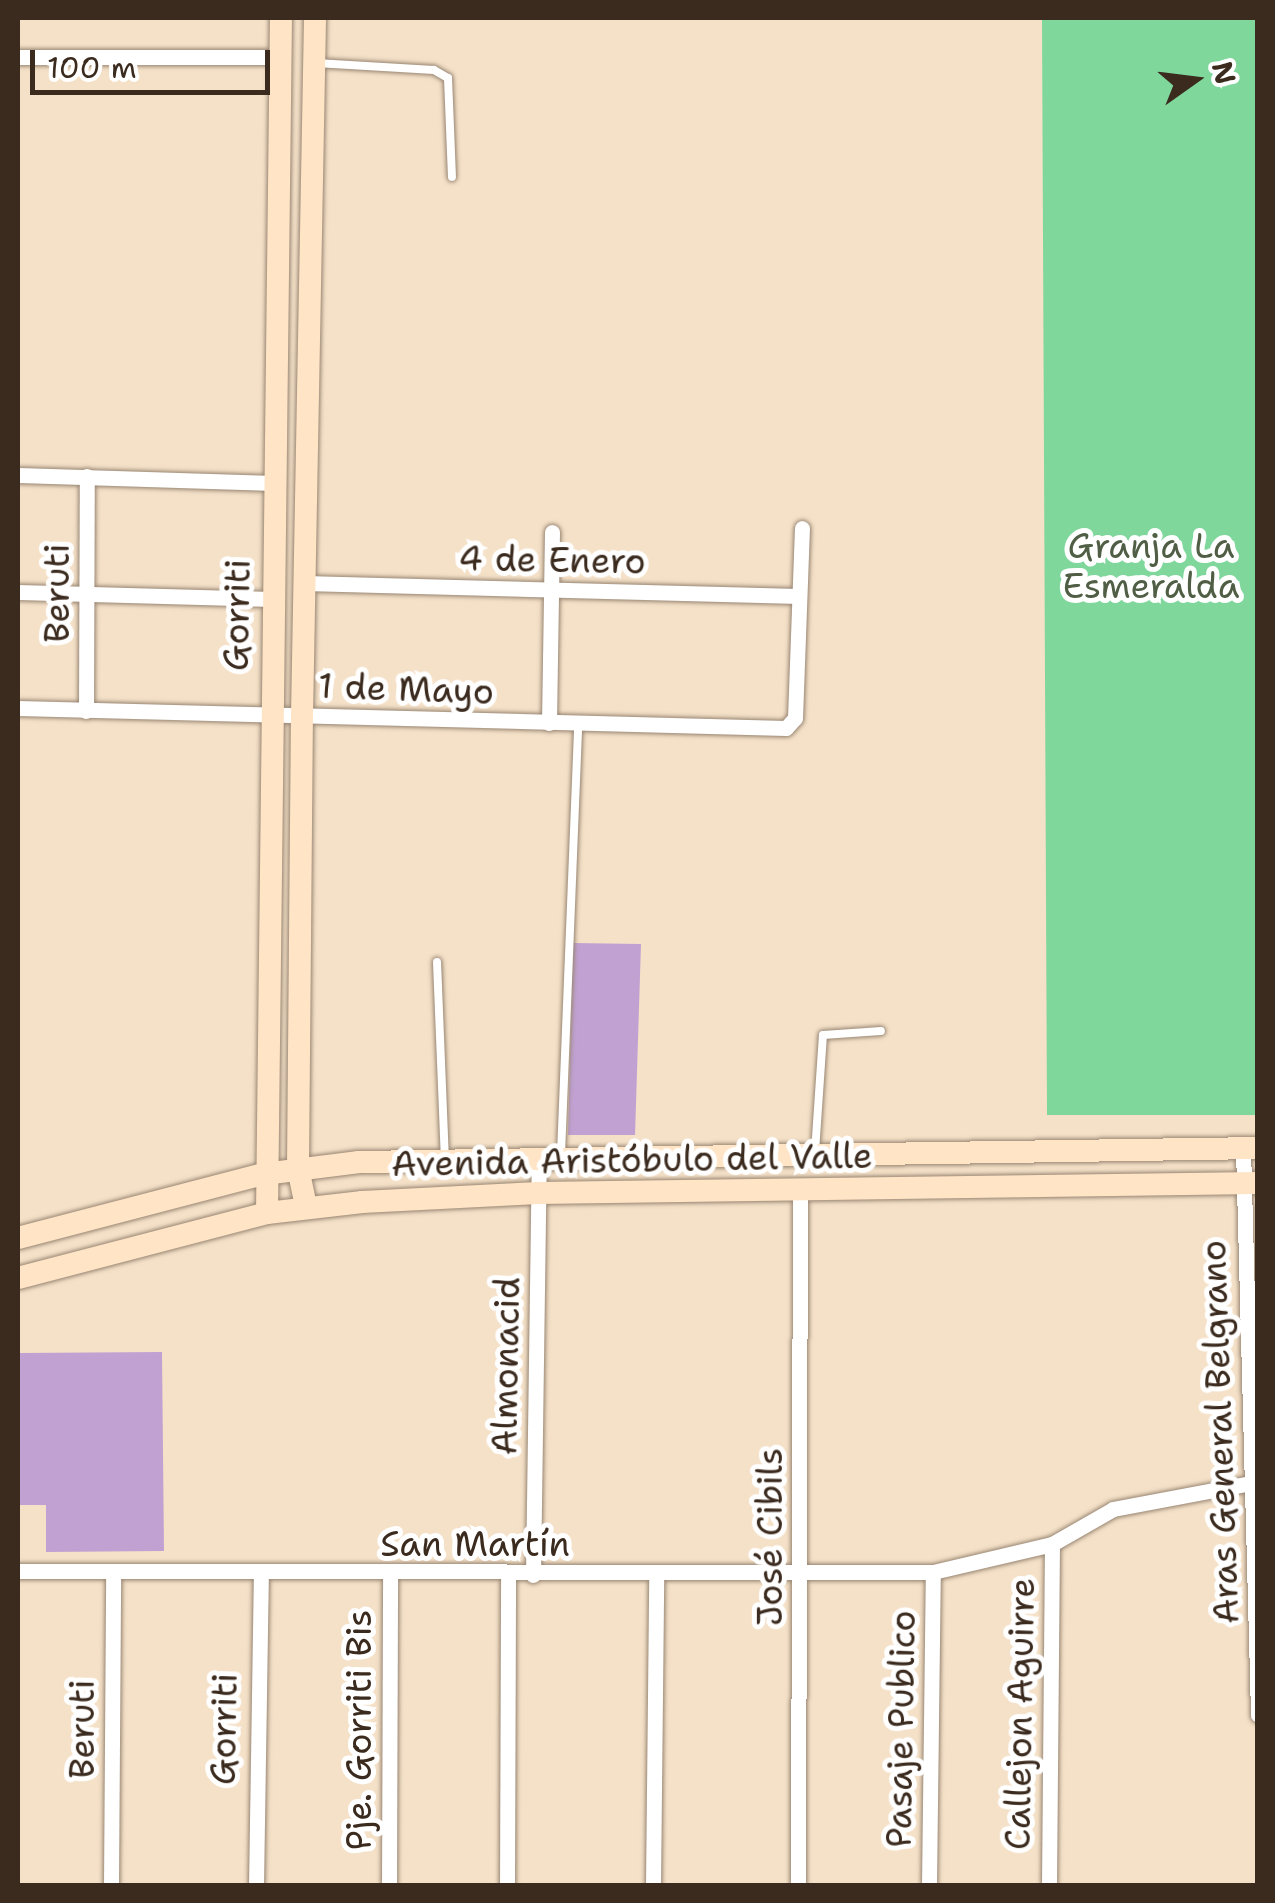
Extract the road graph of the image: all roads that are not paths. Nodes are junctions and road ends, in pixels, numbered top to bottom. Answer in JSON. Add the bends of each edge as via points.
{"nodes":[{"id":1,"x":281,"y":18,"type":"edge"},
{"id":2,"x":315,"y":18,"type":"edge"},
{"id":3,"x":18,"y":57,"type":"edge"},
{"id":4,"x":278,"y":57,"type":"junction"},
{"id":5,"x":312,"y":63,"type":"junction"},
{"id":6,"x":452,"y":177,"type":"dead end"},
{"id":7,"x":18,"y":475,"type":"edge"},
{"id":8,"x":88,"y":476,"type":"junction"},
{"id":9,"x":275,"y":483,"type":"junction"},
{"id":10,"x":802,"y":528,"type":"dead end"},
{"id":11,"x":552,"y":532,"type":"dead end"},
{"id":12,"x":304,"y":583,"type":"junction"},
{"id":13,"x":552,"y":590,"type":"junction"},
{"id":14,"x":18,"y":592,"type":"edge"},
{"id":15,"x":86,"y":594,"type":"junction"},
{"id":16,"x":799,"y":596,"type":"junction"},
{"id":17,"x":273,"y":599,"type":"junction"},
{"id":18,"x":18,"y":708,"type":"edge"},
{"id":19,"x":86,"y":711,"type":"junction"},
{"id":20,"x":270,"y":714,"type":"junction"},
{"id":21,"x":302,"y":716,"type":"junction"},
{"id":22,"x":550,"y":723,"type":"junction"},
{"id":23,"x":578,"y":724,"type":"junction"},
{"id":24,"x":437,"y":962,"type":"dead end"},
{"id":25,"x":881,"y":1031,"type":"dead end"},
{"id":26,"x":1250,"y":1148,"type":"edge"},
{"id":27,"x":814,"y":1156,"type":"junction"},
{"id":28,"x":550,"y":1158,"type":"junction"},
{"id":29,"x":446,"y":1160,"type":"junction"},
{"id":30,"x":298,"y":1168,"type":"junction"},
{"id":31,"x":264,"y":1174,"type":"junction"},
{"id":32,"x":1250,"y":1183,"type":"edge"},
{"id":33,"x":800,"y":1189,"type":"junction"},
{"id":34,"x":538,"y":1193,"type":"junction"},
{"id":35,"x":306,"y":1206,"type":"junction"},
{"id":36,"x":266,"y":1213,"type":"junction"},
{"id":37,"x":18,"y":1238,"type":"edge"},
{"id":38,"x":18,"y":1278,"type":"edge"},
{"id":39,"x":1252,"y":1378,"type":"edge"},
{"id":40,"x":1250,"y":1483,"type":"junction"},
{"id":41,"x":1254,"y":1504,"type":"edge"},
{"id":42,"x":1052,"y":1544,"type":"junction"},
{"id":43,"x":18,"y":1571,"type":"edge"},
{"id":44,"x":113,"y":1572,"type":"junction"},
{"id":45,"x":933,"y":1572,"type":"junction"},
{"id":46,"x":261,"y":1573,"type":"junction"},
{"id":47,"x":390,"y":1574,"type":"junction"},
{"id":48,"x":508,"y":1574,"type":"junction"},
{"id":49,"x":533,"y":1575,"type":"junction"},
{"id":50,"x":656,"y":1575,"type":"junction"},
{"id":51,"x":800,"y":1576,"type":"junction"},
{"id":52,"x":1257,"y":1681,"type":"edge"},
{"id":53,"x":1258,"y":1715,"type":"edge"},
{"id":54,"x":1048,"y":1885,"type":"edge"},
{"id":55,"x":111,"y":1886,"type":"edge"},
{"id":56,"x":256,"y":1886,"type":"edge"},
{"id":57,"x":389,"y":1886,"type":"edge"},
{"id":58,"x":507,"y":1886,"type":"edge"},
{"id":59,"x":653,"y":1886,"type":"edge"},
{"id":60,"x":798,"y":1886,"type":"edge"},
{"id":61,"x":929,"y":1886,"type":"edge"}],
"edges":[{"from":1,"to":4,"type":"main road","name":"Gorriti"},
{"from":2,"to":5,"type":"main road","name":"Gorriti"},
{"from":3,"to":4,"type":"street"},
{"from":4,"to":9,"type":"main road","name":"Gorriti"},
{"from":5,"to":6,"type":"lane","via":[[434,70],[448,78]]},
{"from":5,"to":12,"type":"main road","name":"Gorriti"},
{"from":7,"to":8,"type":"street"},
{"from":8,"to":9,"type":"street"},
{"from":8,"to":15,"type":"street","name":"Beruti"},
{"from":9,"to":17,"type":"main road","name":"Gorriti"},
{"from":10,"to":16,"type":"street"},
{"from":11,"to":13,"type":"street"},
{"from":12,"to":13,"type":"street","name":"4 de Enero"},
{"from":12,"to":21,"type":"main road","name":"Gorriti"},
{"from":13,"to":16,"type":"street","name":"4 de Enero"},
{"from":13,"to":22,"type":"street"},
{"from":14,"to":15,"type":"street"},
{"from":15,"to":17,"type":"street"},
{"from":15,"to":19,"type":"street","name":"Beruti"},
{"from":16,"to":23,"type":"street","name":"1 de Mayo","via":[[792,725]]},
{"from":17,"to":20,"type":"main road","name":"Gorriti"},
{"from":18,"to":19,"type":"street","name":"1 de Mayo"},
{"from":19,"to":20,"type":"street","name":"1 de Mayo"},
{"from":20,"to":21,"type":"street","name":"1 de Mayo"},
{"from":20,"to":31,"type":"main road","name":"Gorriti"},
{"from":21,"to":22,"type":"street","name":"1 de Mayo"},
{"from":21,"to":30,"type":"main road","name":"Gorriti"},
{"from":22,"to":23,"type":"street","name":"1 de Mayo"},
{"from":23,"to":28,"type":"lane"},
{"from":24,"to":29,"type":"lane"},
{"from":25,"to":27,"type":"lane","via":[[823,1035]]},
{"from":26,"to":27,"type":"main road","name":"Avenida Aristóbulo del Valle"},
{"from":26,"to":32,"type":"street","name":"Aras General Belgrano"},
{"from":27,"to":28,"type":"main road","name":"Avenida Aristóbulo del Valle"},
{"from":28,"to":29,"type":"main road","name":"Avenida Aristóbulo del Valle"},
{"from":28,"to":34,"type":"street","name":"Almonacid"},
{"from":29,"to":30,"type":"main road","name":"Avenida Aristóbulo del Valle"},
{"from":30,"to":31,"type":"main road","name":"Avenida Aristóbulo del Valle"},
{"from":30,"to":35,"type":"main road","name":"Gorriti"},
{"from":31,"to":36,"type":"main road","name":"Gorriti"},
{"from":31,"to":37,"type":"main road","name":"Avenida Aristóbulo del Valle"},
{"from":32,"to":33,"type":"main road","name":"Avenida Aristóbulo del Valle"},
{"from":32,"to":39,"type":"street","name":"Aras General Belgrano"},
{"from":33,"to":34,"type":"main road","name":"Avenida Aristóbulo del Valle"},
{"from":33,"to":51,"type":"street","name":"José Cibils"},
{"from":34,"to":35,"type":"main road","name":"Avenida Aristóbulo del Valle"},
{"from":34,"to":49,"type":"street","name":"Almonacid"},
{"from":35,"to":36,"type":"main road","name":"Avenida Aristóbulo del Valle"},
{"from":36,"to":38,"type":"main road","name":"Avenida Aristóbulo del Valle"},
{"from":39,"to":40,"type":"street","name":"Aras General Belgrano"},
{"from":40,"to":41,"type":"street","name":"Aras General Belgrano"},
{"from":40,"to":42,"type":"street","name":"San Martín","via":[[1113,1509]]},
{"from":41,"to":52,"type":"street","name":"Aras General Belgrano"},
{"from":42,"to":45,"type":"street","name":"San Martín"},
{"from":42,"to":54,"type":"street","name":"Callejon Aguirre"},
{"from":43,"to":44,"type":"street","name":"San Martín"},
{"from":44,"to":46,"type":"street","name":"San Martín"},
{"from":44,"to":55,"type":"street","name":"Beruti"},
{"from":45,"to":51,"type":"street","name":"San Martín"},
{"from":45,"to":61,"type":"street","name":"Pasaje Publico"},
{"from":46,"to":47,"type":"street","name":"San Martín"},
{"from":46,"to":56,"type":"street","name":"Gorriti"},
{"from":47,"to":48,"type":"street","name":"San Martín"},
{"from":47,"to":57,"type":"street","name":"Pje. Gorriti Bis"},
{"from":48,"to":49,"type":"street","name":"San Martín"},
{"from":48,"to":58,"type":"street"},
{"from":49,"to":50,"type":"street","name":"San Martín"},
{"from":50,"to":51,"type":"street","name":"San Martín"},
{"from":50,"to":59,"type":"street"},
{"from":51,"to":60,"type":"street","name":"José Cibils"},
{"from":52,"to":53,"type":"street","name":"Aras General Belgrano"}]}
